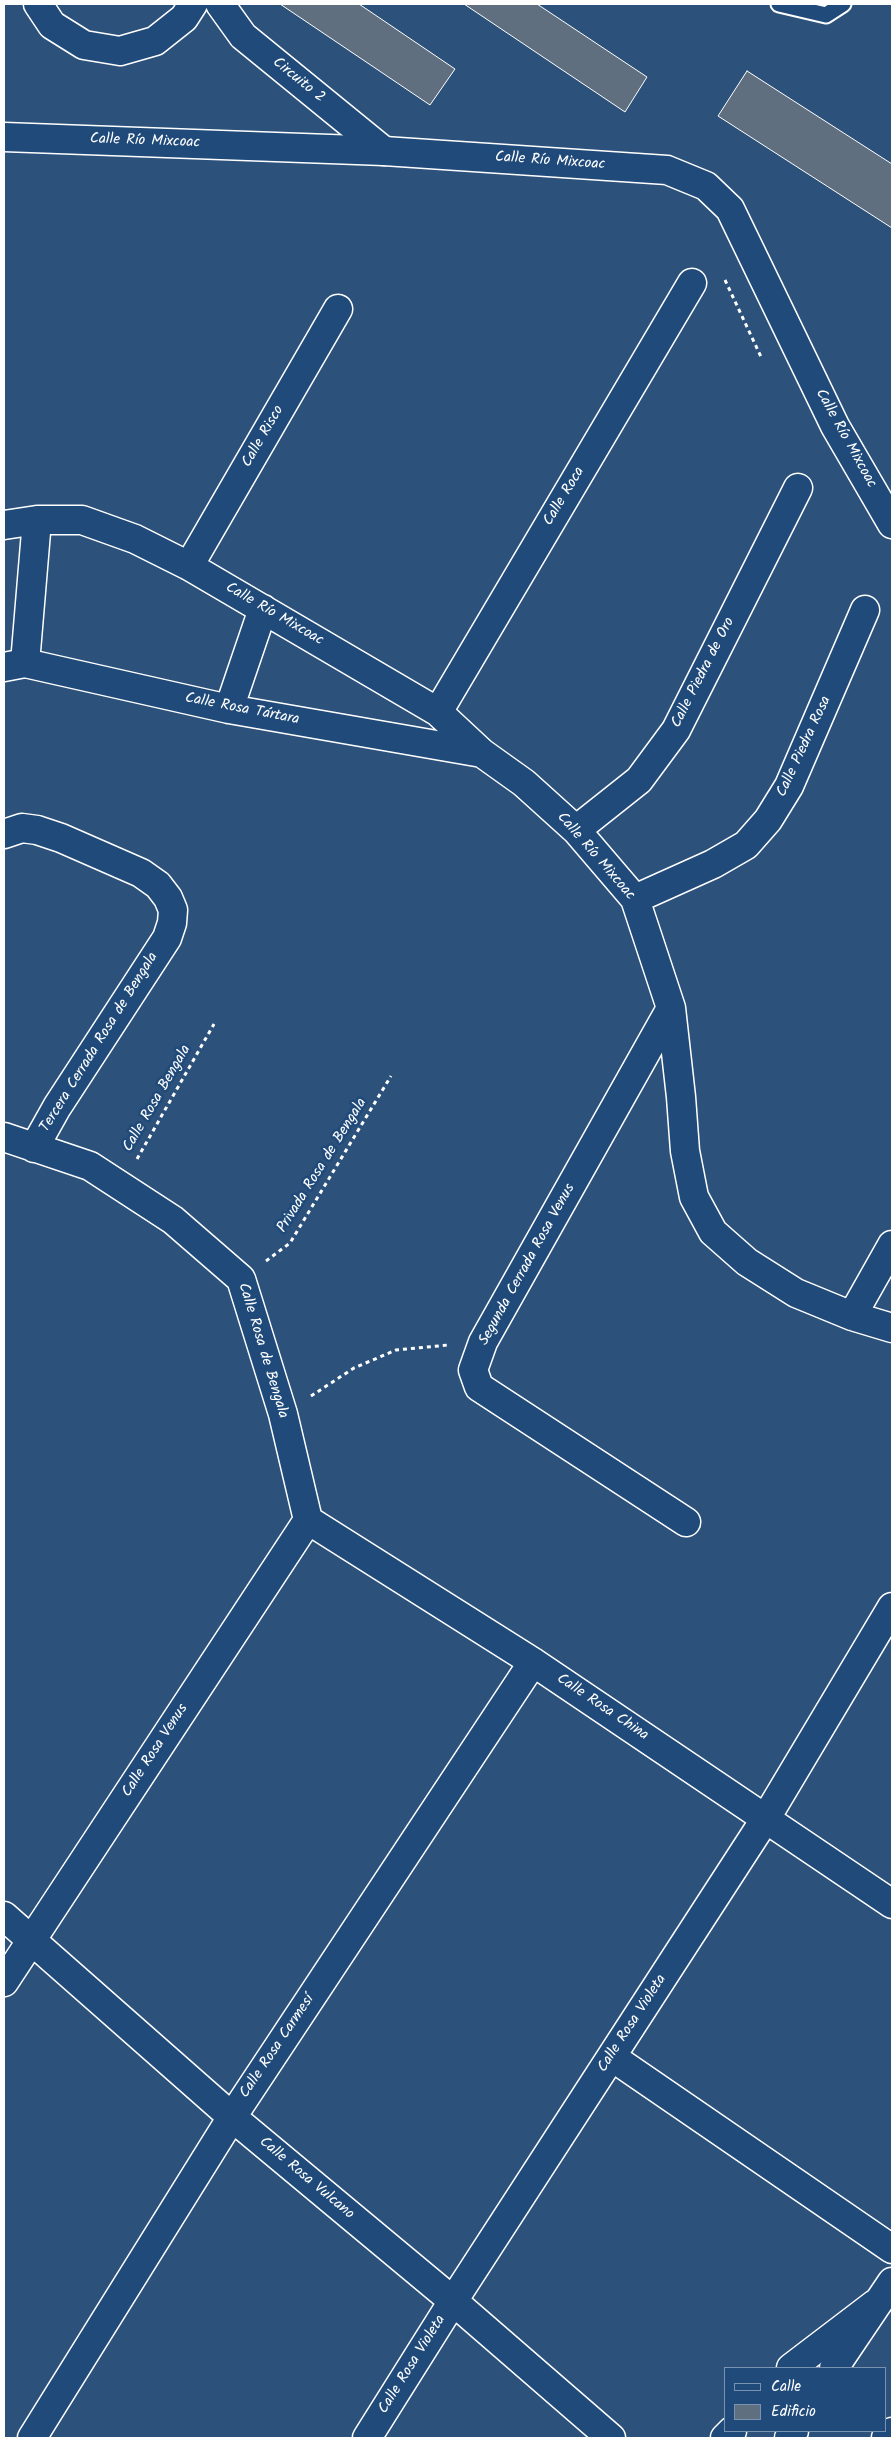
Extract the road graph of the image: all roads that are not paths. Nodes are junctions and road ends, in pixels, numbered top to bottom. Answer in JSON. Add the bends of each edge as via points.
{"nodes":[{"id":1,"x":38,"y":4,"type":"edge"},
{"id":2,"x":193,"y":4,"type":"edge"},
{"id":3,"x":220,"y":4,"type":"edge"},
{"id":4,"x":779,"y":4,"type":"edge"},
{"id":5,"x":843,"y":4,"type":"edge"},
{"id":6,"x":4,"y":138,"type":"edge"},
{"id":7,"x":384,"y":151,"type":"junction"},
{"id":8,"x":692,"y":283,"type":"dead end"},
{"id":9,"x":338,"y":309,"type":"dead end"},
{"id":10,"x":798,"y":488,"type":"dead end"},
{"id":11,"x":37,"y":520,"type":"junction"},
{"id":12,"x":892,"y":524,"type":"edge"},
{"id":13,"x":4,"y":525,"type":"edge"},
{"id":14,"x":189,"y":566,"type":"junction"},
{"id":15,"x":264,"y":609,"type":"junction"},
{"id":16,"x":865,"y":610,"type":"dead end"},
{"id":17,"x":14,"y":665,"type":"edge"},
{"id":18,"x":229,"y":709,"type":"junction"},
{"id":19,"x":438,"y":712,"type":"junction"},
{"id":20,"x":482,"y":753,"type":"junction"},
{"id":21,"x":576,"y":830,"type":"junction"},
{"id":22,"x":4,"y":834,"type":"edge"},
{"id":23,"x":635,"y":899,"type":"junction"},
{"id":24,"x":671,"y":1008,"type":"junction"},
{"id":25,"x":4,"y":1137,"type":"edge"},
{"id":26,"x":34,"y":1148,"type":"junction"},
{"id":27,"x":892,"y":1245,"type":"edge"},
{"id":28,"x":852,"y":1316,"type":"junction"},
{"id":29,"x":892,"y":1328,"type":"edge"},
{"id":30,"x":308,"y":1520,"type":"junction"},
{"id":31,"x":686,"y":1522,"type":"dead end"},
{"id":32,"x":892,"y":1607,"type":"edge"},
{"id":33,"x":534,"y":1662,"type":"junction"},
{"id":34,"x":766,"y":1818,"type":"junction"},
{"id":35,"x":892,"y":1904,"type":"edge"},
{"id":36,"x":4,"y":1916,"type":"edge"},
{"id":37,"x":31,"y":1939,"type":"junction"},
{"id":38,"x":4,"y":1982,"type":"edge"},
{"id":39,"x":612,"y":2057,"type":"junction"},
{"id":40,"x":232,"y":2117,"type":"junction"},
{"id":41,"x":892,"y":2249,"type":"edge"},
{"id":42,"x":884,"y":2293,"type":"edge"},
{"id":43,"x":453,"y":2301,"type":"junction"},
{"id":44,"x":792,"y":2367,"type":"edge"},
{"id":45,"x":835,"y":2367,"type":"edge"},
{"id":46,"x":892,"y":2432,"type":"edge"},
{"id":47,"x":32,"y":2438,"type":"edge"},
{"id":48,"x":367,"y":2438,"type":"edge"},
{"id":49,"x":611,"y":2438,"type":"edge"},
{"id":50,"x":886,"y":2438,"type":"edge"}],
"edges":[{"from":1,"to":2,"type":"street","via":[[52,25],[84,45],[120,50],[156,41],[184,18]]},
{"from":3,"to":7,"type":"street","name":"Circuito 2","via":[[243,36]]},
{"from":4,"to":5,"type":"lane","via":[[826,15]]},
{"from":6,"to":7,"type":"street","name":"Calle Río Mixcoac"},
{"from":7,"to":12,"type":"street","name":"Calle Río Mixcoac","via":[[667,170],[706,186],[730,209],[835,426]]},
{"from":8,"to":19,"type":"street","name":"Calle Roca"},
{"from":9,"to":14,"type":"street","name":"Calle Risco"},
{"from":10,"to":21,"type":"street","name":"Calle Piedra de Oro","via":[[676,730],[639,780]]},
{"from":11,"to":13,"type":"street","name":"Calle Río Mixcoac"},
{"from":11,"to":14,"type":"street","name":"Calle Río Mixcoac","via":[[82,520],[135,539]]},
{"from":11,"to":17,"type":"street"},
{"from":14,"to":15,"type":"street","name":"Calle Río Mixcoac"},
{"from":15,"to":18,"type":"street"},
{"from":15,"to":19,"type":"street","name":"Calle Río Mixcoac"},
{"from":16,"to":23,"type":"street","name":"Calle Piedra Rosa","via":[[790,786],[768,820],[746,845],[713,864]]},
{"from":17,"to":18,"type":"street","name":"Calle Rosa Tártara"},
{"from":18,"to":20,"type":"street","name":"Calle Rosa Tártara"},
{"from":19,"to":20,"type":"street","name":"Calle Río Mixcoac"},
{"from":20,"to":21,"type":"street","name":"Calle Río Mixcoac","via":[[524,783]]},
{"from":21,"to":23,"type":"street","name":"Calle Río Mixcoac"},
{"from":22,"to":26,"type":"street","name":"Tercera Cerrada Rosa de Bengala","via":[[22,828],[37,830],[141,873],[158,885],[173,910],[167,938],[57,1107]]},
{"from":23,"to":24,"type":"street","name":"Calle Río Mixcoac"},
{"from":24,"to":28,"type":"street","name":"Calle Río Mixcoac","via":[[685,1151],[694,1197],[713,1232],[747,1262],[796,1293]]},
{"from":24,"to":31,"type":"street","name":"Segunda Cerrada Rosa Venus","via":[[483,1342],[473,1370],[479,1387]]},
{"from":25,"to":26,"type":"street","name":"Calle Rosa de Bengala"},
{"from":26,"to":30,"type":"street","name":"Calle Rosa de Bengala","via":[[90,1166],[121,1185],[173,1220],[241,1279],[282,1414]]},
{"from":27,"to":28,"type":"street"},
{"from":28,"to":29,"type":"street","name":"Calle Río Mixcoac"},
{"from":30,"to":33,"type":"street","name":"Calle Rosa China"},
{"from":30,"to":37,"type":"street","name":"Calle Rosa Venus"},
{"from":32,"to":34,"type":"street","name":"Calle Rosa Violeta"},
{"from":33,"to":34,"type":"street","name":"Calle Rosa China"},
{"from":33,"to":40,"type":"street","name":"Calle Rosa Carmesí"},
{"from":34,"to":35,"type":"street","name":"Calle Rosa China"},
{"from":34,"to":39,"type":"street","name":"Calle Rosa Violeta"},
{"from":36,"to":37,"type":"street","name":"Calle Rosa Vulcano"},
{"from":37,"to":38,"type":"street","name":"Calle Rosa Venus"},
{"from":37,"to":40,"type":"street","name":"Calle Rosa Vulcano"},
{"from":39,"to":41,"type":"street"},
{"from":39,"to":43,"type":"street","name":"Calle Rosa Violeta"},
{"from":40,"to":43,"type":"street","name":"Calle Rosa Vulcano"},
{"from":40,"to":47,"type":"street","name":"Calle Rosa Carmesí"},
{"from":42,"to":44,"type":"street"},
{"from":42,"to":45,"type":"street"},
{"from":43,"to":48,"type":"street","name":"Calle Rosa Violeta"},
{"from":43,"to":49,"type":"street","name":"Calle Rosa Vulcano"},
{"from":46,"to":50,"type":"street"}]}
